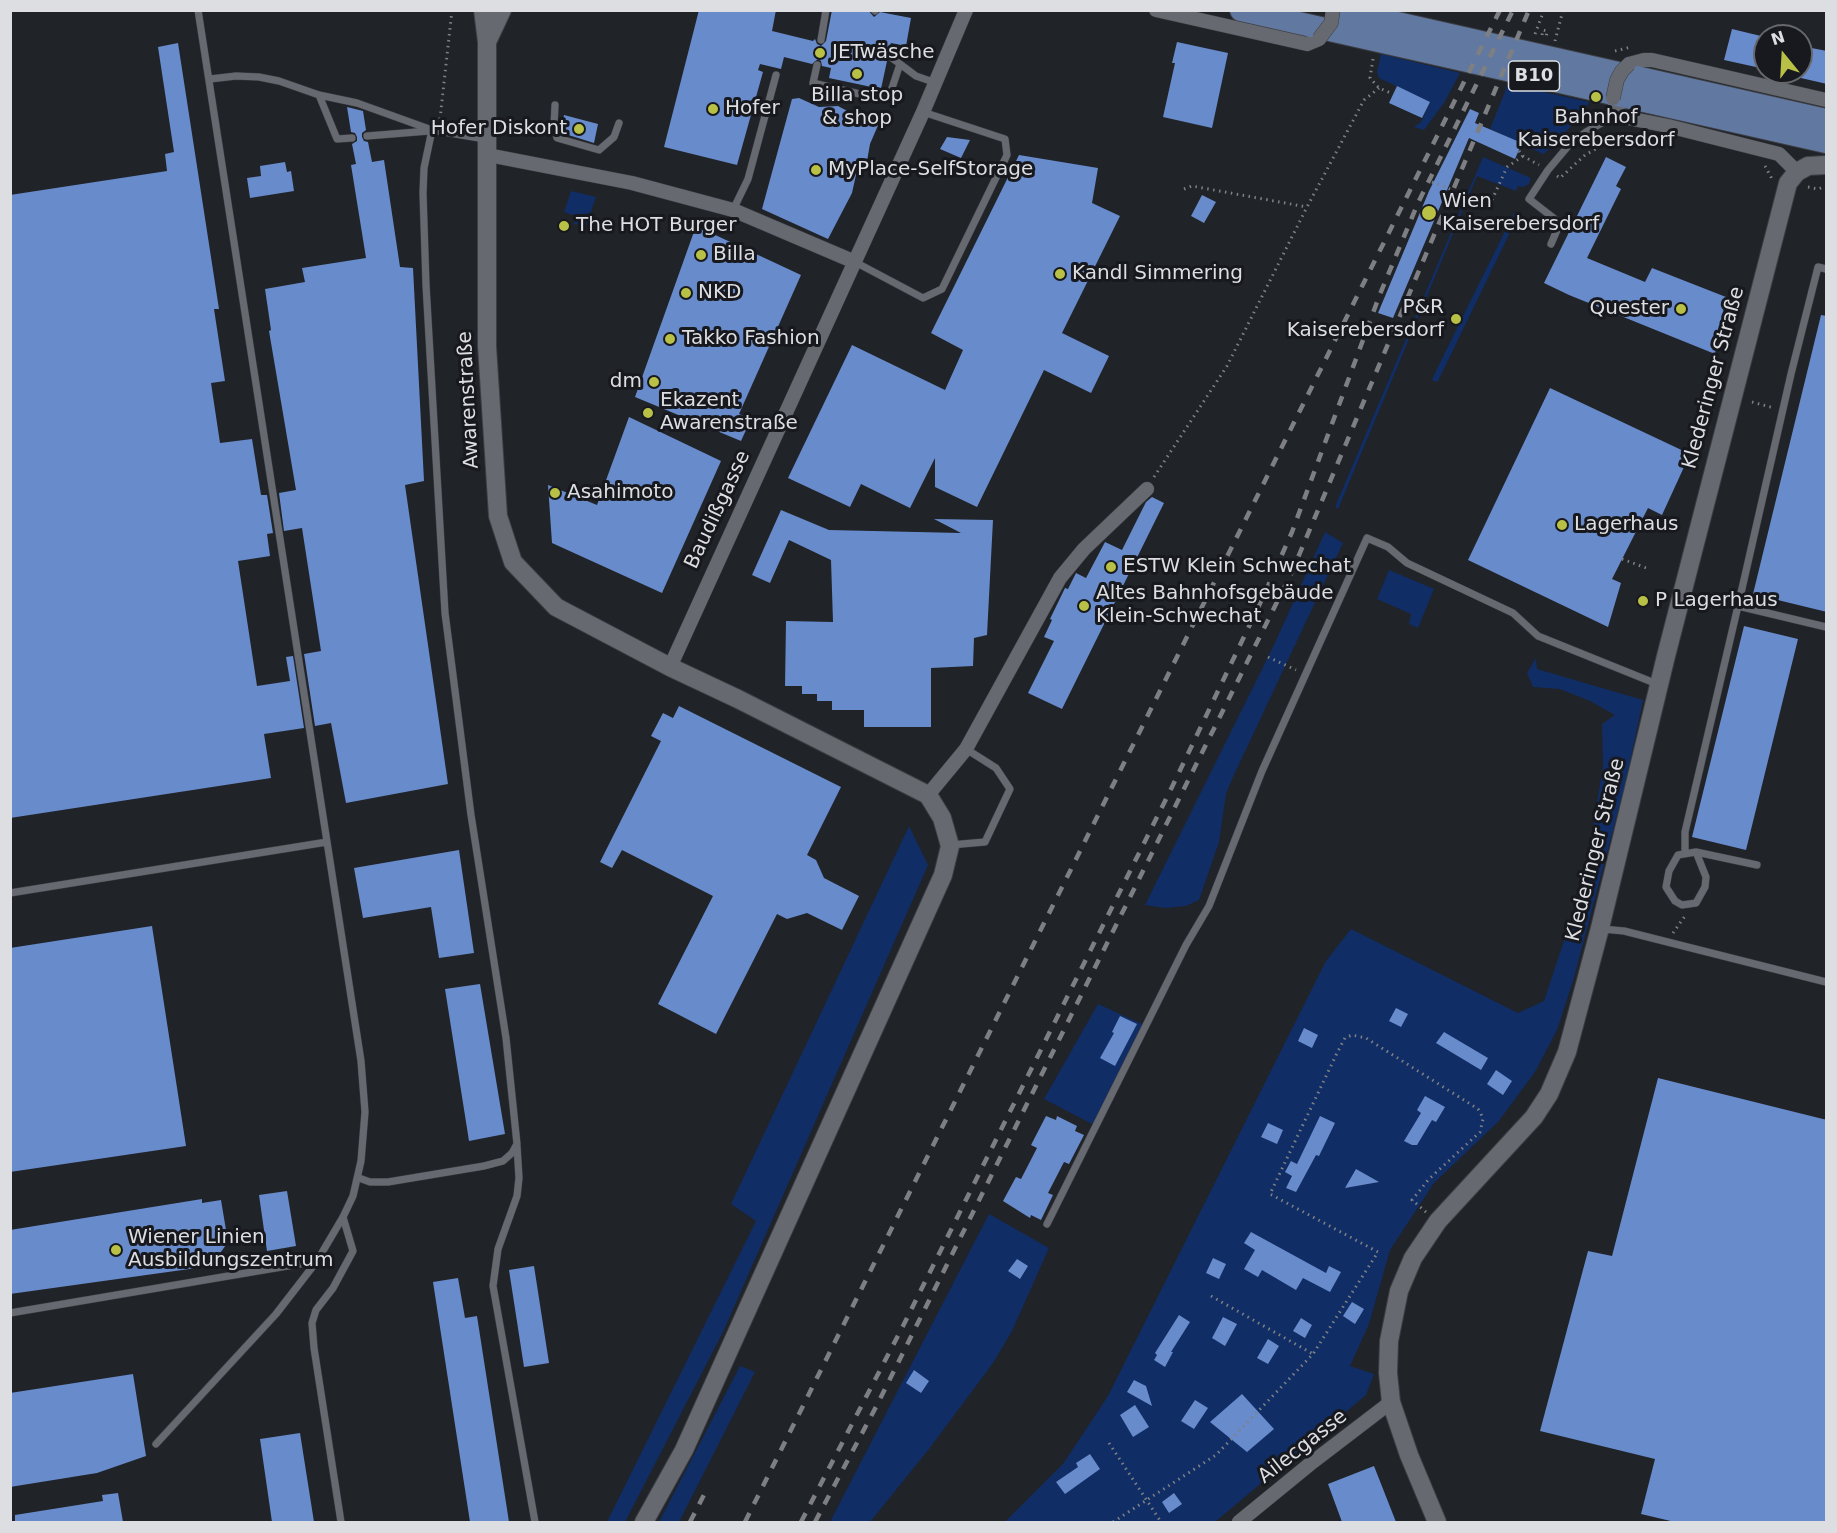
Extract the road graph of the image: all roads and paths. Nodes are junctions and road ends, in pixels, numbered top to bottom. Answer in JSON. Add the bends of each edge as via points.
{"nodes":[{"id":1,"x":198,"y":10,"type":"edge"},
{"id":2,"x":452,"y":10,"type":"edge"},
{"id":3,"x":483,"y":10,"type":"edge"},
{"id":4,"x":502,"y":10,"type":"edge"},
{"id":5,"x":826,"y":10,"type":"edge"},
{"id":6,"x":966,"y":10,"type":"edge"},
{"id":7,"x":1156,"y":10,"type":"edge"},
{"id":8,"x":1241,"y":10,"type":"edge"},
{"id":9,"x":1334,"y":10,"type":"edge"},
{"id":10,"x":1340,"y":10,"type":"edge"},
{"id":11,"x":1563,"y":10,"type":"edge"},
{"id":12,"x":1540,"y":39,"type":"dead end"},
{"id":13,"x":821,"y":40,"type":"dead end"},
{"id":14,"x":1546,"y":40,"type":"dead end"},
{"id":15,"x":487,"y":42,"type":"junction"},
{"id":16,"x":1555,"y":42,"type":"dead end"},
{"id":17,"x":888,"y":55,"type":"dead end"},
{"id":18,"x":1374,"y":56,"type":"dead end"},
{"id":19,"x":900,"y":64,"type":"junction"},
{"id":20,"x":817,"y":65,"type":"dead end"},
{"id":21,"x":776,"y":75,"type":"dead end"},
{"id":22,"x":210,"y":79,"type":"junction"},
{"id":23,"x":936,"y":83,"type":"junction"},
{"id":24,"x":1379,"y":88,"type":"junction"},
{"id":25,"x":1394,"y":94,"type":"dead end"},
{"id":26,"x":319,"y":95,"type":"junction"},
{"id":27,"x":1827,"y":100,"type":"edge"},
{"id":28,"x":555,"y":105,"type":"dead end"},
{"id":29,"x":1616,"y":109,"type":"junction"},
{"id":30,"x":923,"y":112,"type":"junction"},
{"id":31,"x":1827,"y":120,"type":"edge"},
{"id":32,"x":619,"y":123,"type":"dead end"},
{"id":33,"x":435,"y":131,"type":"junction"},
{"id":34,"x":367,"y":136,"type":"dead end"},
{"id":35,"x":352,"y":138,"type":"dead end"},
{"id":36,"x":1650,"y":138,"type":"dead end"},
{"id":37,"x":1827,"y":142,"type":"edge"},
{"id":38,"x":488,"y":148,"type":"junction"},
{"id":39,"x":1519,"y":151,"type":"dead end"},
{"id":40,"x":1523,"y":156,"type":"junction"},
{"id":41,"x":1827,"y":165,"type":"edge"},
{"id":42,"x":1548,"y":170,"type":"junction"},
{"id":43,"x":1797,"y":172,"type":"junction"},
{"id":44,"x":1432,"y":182,"type":"dead end"},
{"id":45,"x":1184,"y":189,"type":"dead end"},
{"id":46,"x":1450,"y":189,"type":"dead end"},
{"id":47,"x":1492,"y":201,"type":"dead end"},
{"id":48,"x":1307,"y":207,"type":"junction"},
{"id":49,"x":733,"y":210,"type":"junction"},
{"id":50,"x":1551,"y":244,"type":"dead end"},
{"id":51,"x":855,"y":262,"type":"junction"},
{"id":52,"x":1827,"y":268,"type":"edge"},
{"id":53,"x":1752,"y":402,"type":"dead end"},
{"id":54,"x":1773,"y":408,"type":"dead end"},
{"id":55,"x":1147,"y":489,"type":"joint"},
{"id":56,"x":1622,"y":559,"type":"dead end"},
{"id":57,"x":1649,"y":569,"type":"dead end"},
{"id":58,"x":1738,"y":606,"type":"junction"},
{"id":59,"x":1827,"y":627,"type":"edge"},
{"id":60,"x":1269,"y":658,"type":"dead end"},
{"id":61,"x":1282,"y":664,"type":"dead end"},
{"id":62,"x":670,"y":667,"type":"junction"},
{"id":63,"x":1659,"y":685,"type":"junction"},
{"id":64,"x":966,"y":749,"type":"junction"},
{"id":65,"x":928,"y":795,"type":"junction"},
{"id":66,"x":327,"y":842,"type":"junction"},
{"id":67,"x":950,"y":846,"type":"junction"},
{"id":68,"x":1696,"y":852,"type":"junction"},
{"id":69,"x":1685,"y":854,"type":"junction"},
{"id":70,"x":1757,"y":865,"type":"dead end"},
{"id":71,"x":10,"y":893,"type":"edge"},
{"id":72,"x":1688,"y":906,"type":"junction"},
{"id":73,"x":1600,"y":928,"type":"junction"},
{"id":74,"x":1667,"y":942,"type":"junction"},
{"id":75,"x":1827,"y":982,"type":"edge"},
{"id":76,"x":517,"y":1144,"type":"junction"},
{"id":77,"x":358,"y":1178,"type":"junction"},
{"id":78,"x":343,"y":1217,"type":"junction"},
{"id":79,"x":1438,"y":1221,"type":"junction"},
{"id":80,"x":1047,"y":1224,"type":"dead end"},
{"id":81,"x":317,"y":1261,"type":"junction"},
{"id":82,"x":1211,"y":1296,"type":"dead end"},
{"id":83,"x":10,"y":1312,"type":"edge"},
{"id":84,"x":1313,"y":1354,"type":"junction"},
{"id":85,"x":1391,"y":1402,"type":"junction"},
{"id":86,"x":1109,"y":1443,"type":"dead end"},
{"id":87,"x":156,"y":1444,"type":"dead end"},
{"id":88,"x":1147,"y":1502,"type":"junction"},
{"id":89,"x":341,"y":1522,"type":"edge"},
{"id":90,"x":535,"y":1522,"type":"edge"},
{"id":91,"x":644,"y":1522,"type":"edge"},
{"id":92,"x":1113,"y":1522,"type":"edge"},
{"id":93,"x":1161,"y":1522,"type":"edge"},
{"id":94,"x":1239,"y":1522,"type":"edge"},
{"id":95,"x":1437,"y":1522,"type":"edge"}],
"edges":[{"from":1,"to":22,"type":"lane"},
{"from":2,"to":33,"type":"path"},
{"from":3,"to":15,"type":"street","name":"Awarenstraße"},
{"from":4,"to":15,"type":"street","name":"Awarenstraße"},
{"from":5,"to":13,"type":"lane"},
{"from":6,"to":23,"type":"street","name":"Baudißgasse"},
{"from":7,"to":9,"type":"street","bridge":true,"via":[[1307,44],[1319,39],[1331,23]]},
{"from":8,"to":37,"type":"main road","number":"B10"},
{"from":10,"to":31,"type":"main road","number":"B10"},
{"from":11,"to":16,"type":"path"},
{"from":12,"to":14,"type":"path","via":[[1543,30],[1547,31]]},
{"from":15,"to":38,"type":"street","name":"Awarenstraße"},
{"from":17,"to":19,"type":"lane"},
{"from":18,"to":24,"type":"path","via":[[1370,78]]},
{"from":19,"to":20,"type":"lane","via":[[890,94],[881,99],[813,83]]},
{"from":19,"to":23,"type":"lane","via":[[916,76]]},
{"from":21,"to":49,"type":"lane","via":[[748,179]]},
{"from":22,"to":26,"type":"lane","via":[[259,77]]},
{"from":22,"to":66,"type":"lane"},
{"from":23,"to":30,"type":"street","name":"Baudißgasse"},
{"from":24,"to":25,"type":"path"},
{"from":24,"to":48,"type":"path","via":[[1364,100]]},
{"from":26,"to":33,"type":"lane","via":[[357,103]]},
{"from":26,"to":35,"type":"lane","via":[[337,139]]},
{"from":27,"to":29,"type":"street","bridge":true,"via":[[1644,60],[1629,64],[1622,71],[1613,99]]},
{"from":28,"to":32,"type":"lane","via":[[557,138],[598,150],[614,137]]},
{"from":29,"to":42,"type":"lane","via":[[1569,145]]},
{"from":29,"to":43,"type":"street","via":[[1628,118],[1779,154]]},
{"from":30,"to":51,"type":"street","name":"Baudißgasse"},
{"from":30,"to":51,"type":"lane","via":[[1005,139],[1007,155],[942,289],[923,298]]},
{"from":33,"to":34,"type":"lane"},
{"from":33,"to":38,"type":"lane"},
{"from":33,"to":76,"type":"lane","via":[[424,168],[423,205],[445,613],[506,1038]]},
{"from":36,"to":42,"type":"path","via":[[1628,138],[1603,145],[1585,155],[1560,178]]},
{"from":38,"to":49,"type":"street"},
{"from":38,"to":62,"type":"street","name":"Awarenstraße","via":[[487,346],[498,516],[513,562],[556,607]]},
{"from":39,"to":40,"type":"path"},
{"from":40,"to":42,"type":"path"},
{"from":40,"to":47,"type":"path","via":[[1507,166]]},
{"from":41,"to":43,"type":"street","via":[[1808,166]]},
{"from":42,"to":50,"type":"lane","via":[[1530,199],[1560,223]]},
{"from":43,"to":63,"type":"street","name":"Klederinger Straße","via":[[1788,183]]},
{"from":44,"to":46,"type":"path"},
{"from":45,"to":48,"type":"path","via":[[1191,186]]},
{"from":48,"to":55,"type":"path","via":[[1227,366]]},
{"from":49,"to":51,"type":"street"},
{"from":51,"to":62,"type":"street","name":"Baudißgasse"},
{"from":52,"to":58,"type":"lane","via":[[1818,267]]},
{"from":53,"to":54,"type":"path"},
{"from":55,"to":64,"type":"street","via":[[1084,549],[1060,578]]},
{"from":56,"to":57,"type":"path"},
{"from":58,"to":59,"type":"lane"},
{"from":58,"to":69,"type":"lane","via":[[1685,832]]},
{"from":60,"to":61,"type":"path"},
{"from":62,"to":65,"type":"street"},
{"from":63,"to":73,"type":"street","name":"Klederinger Straße"},
{"from":63,"to":80,"type":"lane","via":[[1538,636],[1513,613],[1407,563],[1388,547],[1367,538],[1262,771],[1209,906]]},
{"from":64,"to":65,"type":"street"},
{"from":64,"to":67,"type":"lane","via":[[996,768],[1010,789],[985,842]]},
{"from":65,"to":67,"type":"street","via":[[942,818]]},
{"from":66,"to":71,"type":"lane"},
{"from":66,"to":77,"type":"lane","via":[[361,1061],[365,1112]]},
{"from":67,"to":91,"type":"street","via":[[943,875],[689,1439]]},
{"from":68,"to":69,"type":"lane"},
{"from":68,"to":70,"type":"lane"},
{"from":68,"to":72,"type":"lane","via":[[1706,877],[1705,887],[1696,903]]},
{"from":69,"to":72,"type":"lane","via":[[1678,855],[1673,862],[1666,887],[1675,901]]},
{"from":72,"to":74,"type":"path"},
{"from":73,"to":74,"type":"lane"},
{"from":73,"to":79,"type":"street","name":"Klederinger Straße","via":[[1567,1052],[1549,1094],[1516,1138]]},
{"from":74,"to":75,"type":"lane"},
{"from":76,"to":77,"type":"lane","via":[[503,1161],[484,1166],[388,1182]]},
{"from":76,"to":90,"type":"lane","via":[[517,1196],[498,1249],[493,1286]]},
{"from":77,"to":78,"type":"lane"},
{"from":78,"to":81,"type":"lane"},
{"from":78,"to":89,"type":"lane","via":[[353,1251],[312,1323]]},
{"from":79,"to":84,"type":"path","via":[[1412,1200],[1479,1132],[1481,1114],[1366,1038],[1345,1038],[1270,1194],[1378,1252]]},
{"from":79,"to":85,"type":"street","name":"Klederinger Straße","via":[[1413,1258],[1393,1315],[1388,1357]]},
{"from":81,"to":83,"type":"lane"},
{"from":81,"to":87,"type":"lane","via":[[276,1314]]},
{"from":82,"to":84,"type":"path"},
{"from":84,"to":88,"type":"path","via":[[1216,1455]]},
{"from":85,"to":94,"type":"street","name":"Ailecgasse"},
{"from":85,"to":95,"type":"street","name":"Klederinger Straße"},
{"from":86,"to":88,"type":"path"},
{"from":88,"to":92,"type":"path"},
{"from":88,"to":93,"type":"path"}]}
